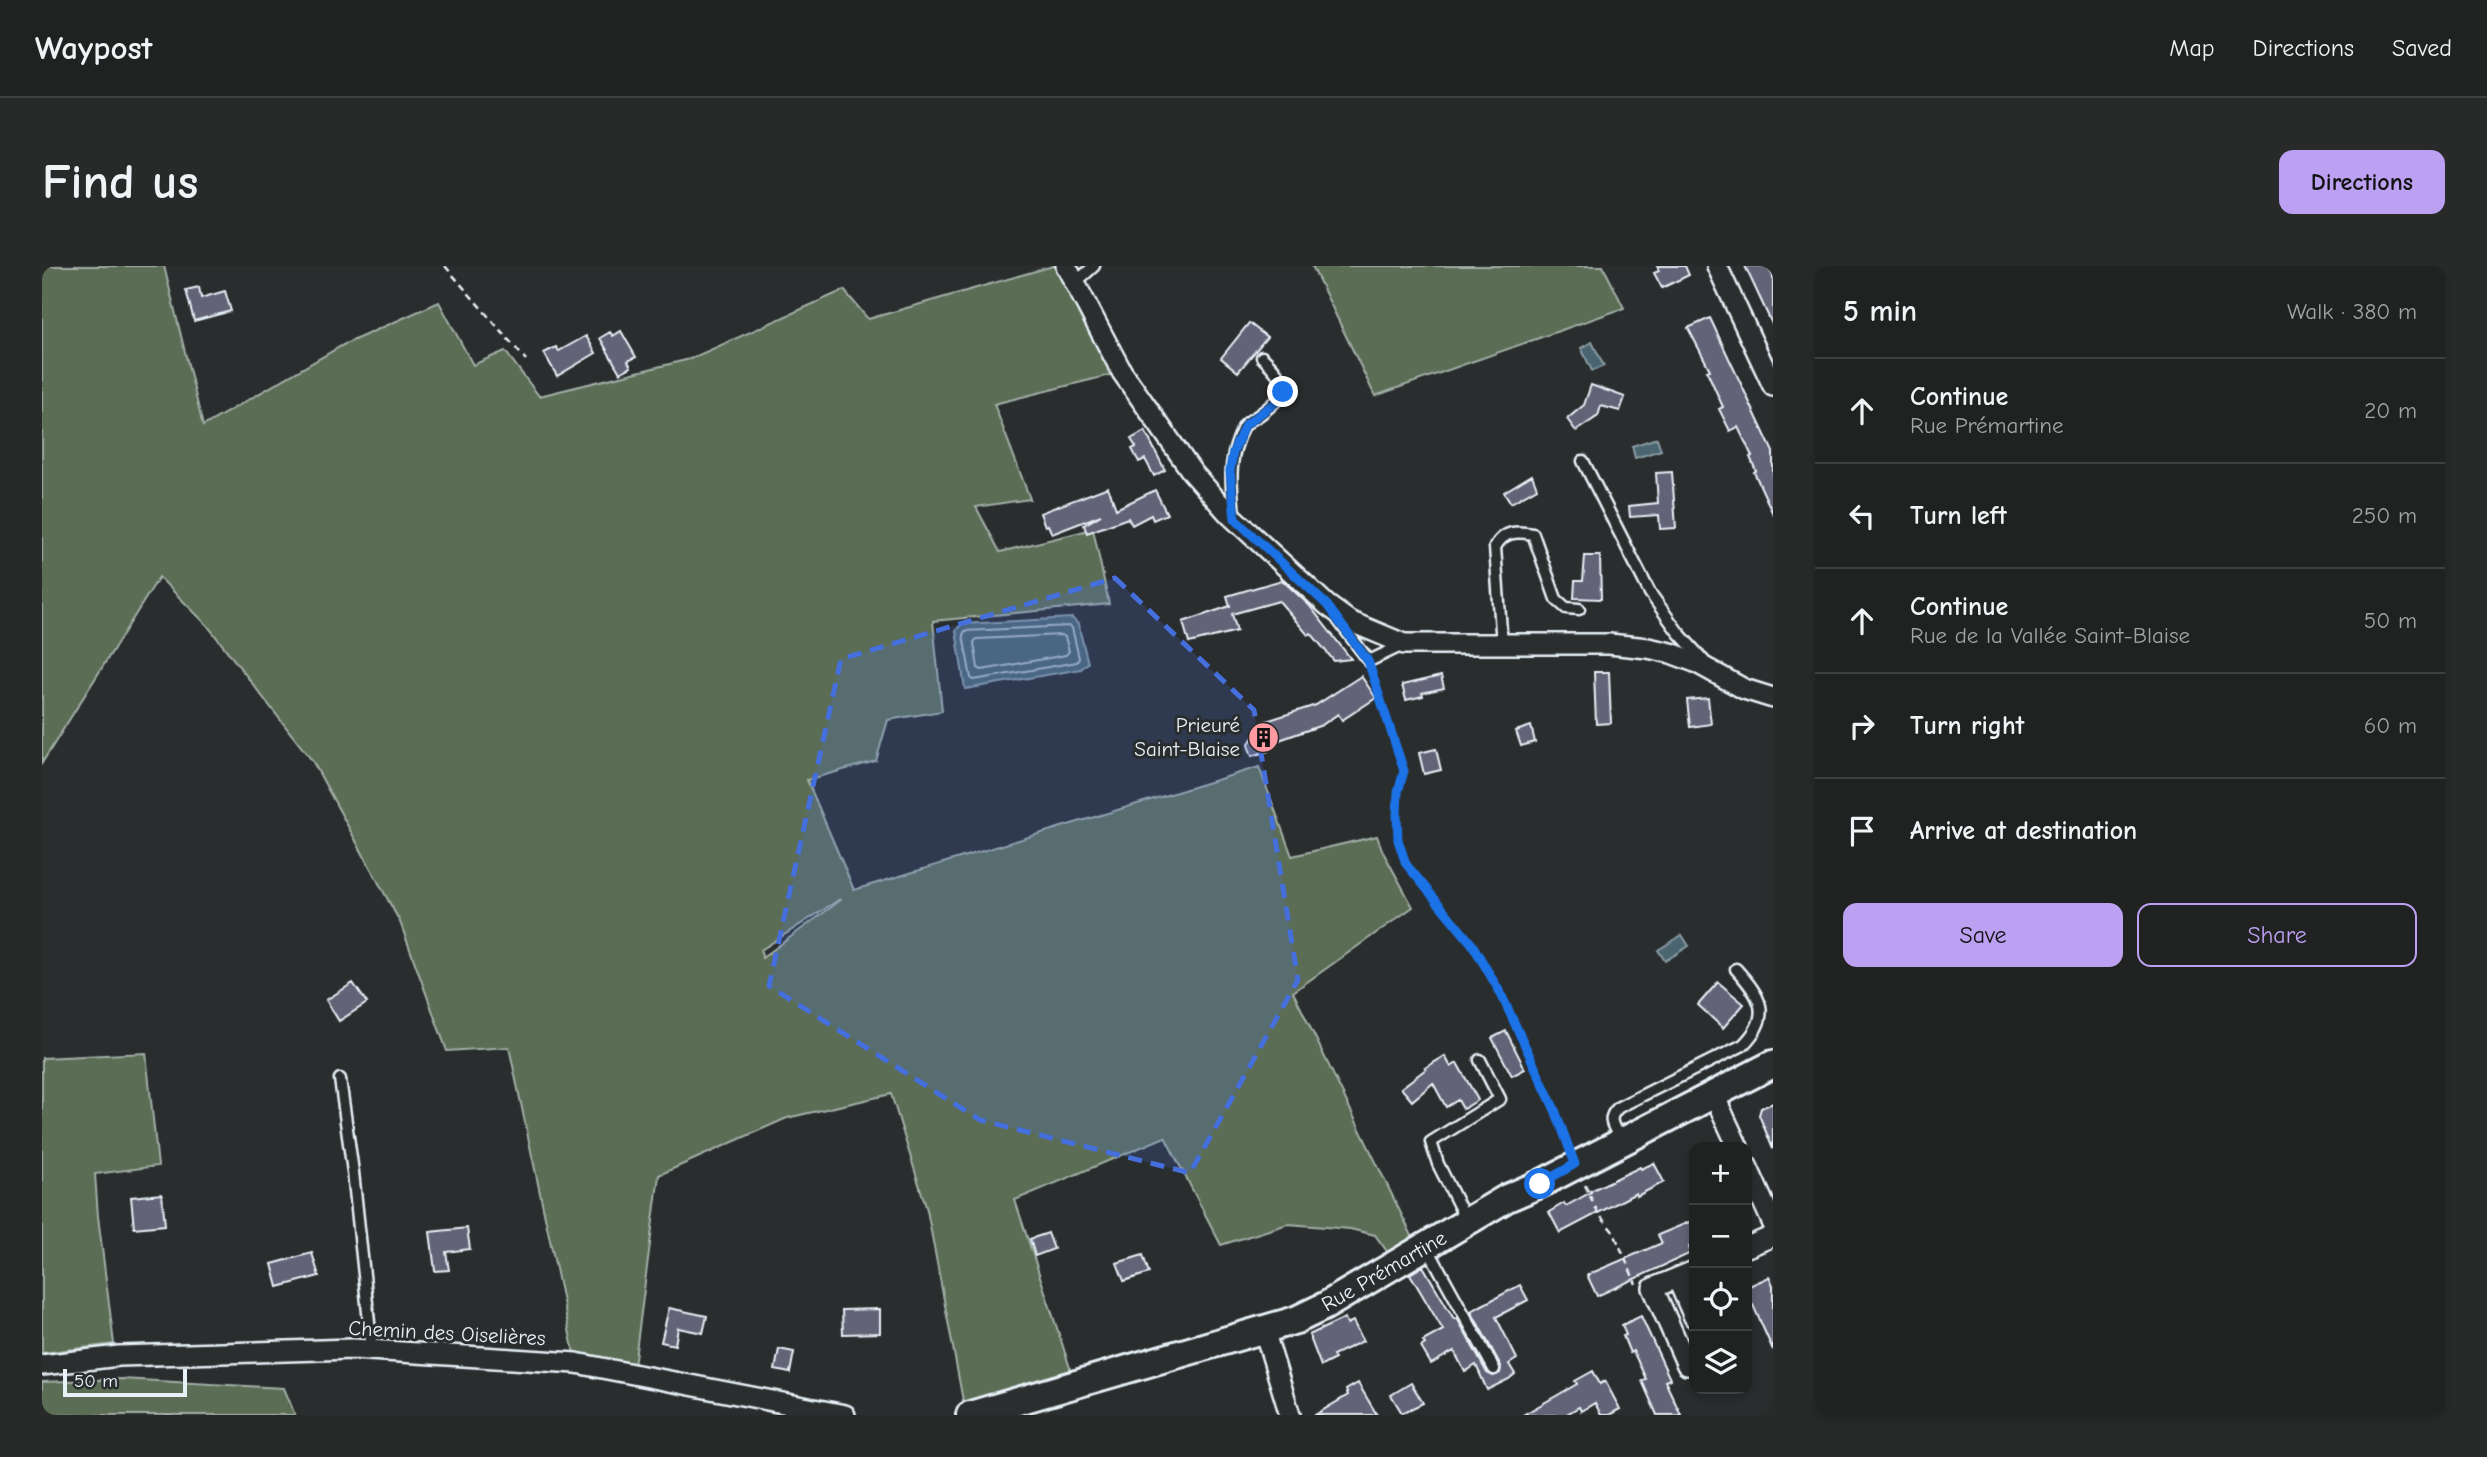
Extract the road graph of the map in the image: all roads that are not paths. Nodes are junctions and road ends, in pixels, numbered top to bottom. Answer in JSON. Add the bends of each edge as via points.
{"nodes":[{"id":1,"x":1094,"y":266,"type":"edge"},
{"id":2,"x":1717,"y":266,"type":"edge"},
{"id":3,"x":1071,"y":274,"type":"edge"},
{"id":4,"x":1773,"y":338,"type":"edge"},
{"id":5,"x":1755,"y":346,"type":"junction"},
{"id":6,"x":1262,"y":357,"type":"dead end"},
{"id":7,"x":1773,"y":386,"type":"edge"},
{"id":8,"x":1583,"y":461,"type":"dead end"},
{"id":9,"x":1235,"y":519,"type":"junction"},
{"id":10,"x":1327,"y":605,"type":"junction"},
{"id":11,"x":1579,"y":609,"type":"dead end"},
{"id":12,"x":1404,"y":645,"type":"junction"},
{"id":13,"x":1502,"y":645,"type":"junction"},
{"id":14,"x":1716,"y":674,"type":"junction"},
{"id":15,"x":1773,"y":698,"type":"edge"},
{"id":16,"x":1737,"y":969,"type":"dead end"},
{"id":17,"x":1480,"y":1060,"type":"dead end"},
{"id":18,"x":1773,"y":1064,"type":"edge"},
{"id":19,"x":340,"y":1079,"type":"dead end"},
{"id":20,"x":1714,"y":1095,"type":"junction"},
{"id":21,"x":1622,"y":1141,"type":"junction"},
{"id":22,"x":1736,"y":1142,"type":"edge"},
{"id":23,"x":1752,"y":1177,"type":"edge"},
{"id":24,"x":1468,"y":1222,"type":"junction"},
{"id":25,"x":1773,"y":1224,"type":"edge"},
{"id":26,"x":1773,"y":1236,"type":"edge"},
{"id":27,"x":1752,"y":1245,"type":"edge"},
{"id":28,"x":1427,"y":1247,"type":"junction"},
{"id":29,"x":1686,"y":1275,"type":"edge"},
{"id":30,"x":1689,"y":1327,"type":"edge"},
{"id":31,"x":1264,"y":1330,"type":"junction"},
{"id":32,"x":1674,"y":1334,"type":"junction"},
{"id":33,"x":372,"y":1350,"type":"junction"},
{"id":34,"x":1686,"y":1364,"type":"dead end"},
{"id":35,"x":42,"y":1365,"type":"edge"},
{"id":36,"x":1494,"y":1369,"type":"dead end"},
{"id":37,"x":845,"y":1415,"type":"edge"},
{"id":38,"x":970,"y":1415,"type":"edge"},
{"id":39,"x":1290,"y":1415,"type":"edge"}],
"edges":[{"from":1,"to":3,"type":"lane"},
{"from":2,"to":5,"type":"street"},
{"from":3,"to":9,"type":"street","via":[[1122,372],[1192,472]]},
{"from":4,"to":5,"type":"street"},
{"from":5,"to":7,"type":"street"},
{"from":6,"to":9,"type":"lane","via":[[1276,370],[1283,392],[1245,425],[1233,452],[1230,471]]},
{"from":8,"to":14,"type":"lane","via":[[1650,593]]},
{"from":9,"to":10,"type":"street"},
{"from":10,"to":12,"type":"street","via":[[1349,621]]},
{"from":10,"to":12,"type":"lane","via":[[1368,661]]},
{"from":11,"to":13,"type":"lane","via":[[1566,608],[1556,599],[1533,534],[1516,531],[1500,538],[1495,547]]},
{"from":12,"to":13,"type":"street"},
{"from":13,"to":14,"type":"street","via":[[1648,648],[1695,662]]},
{"from":14,"to":15,"type":"street"},
{"from":16,"to":21,"type":"lane","via":[[1758,994],[1762,1016],[1758,1032],[1743,1045],[1619,1107],[1610,1121]]},
{"from":17,"to":24,"type":"lane","via":[[1500,1098],[1431,1142]]},
{"from":18,"to":20,"type":"street","name":"Rue Prémartine"},
{"from":19,"to":33,"type":"lane"},
{"from":20,"to":21,"type":"street","name":"Rue Prémartine"},
{"from":20,"to":22,"type":"street"},
{"from":21,"to":24,"type":"street","name":"Rue Prémartine"},
{"from":23,"to":25,"type":"street"},
{"from":24,"to":28,"type":"street","name":"Rue Prémartine"},
{"from":26,"to":27,"type":"street"},
{"from":28,"to":31,"type":"street","name":"Rue Prémartine","via":[[1325,1306]]},
{"from":28,"to":36,"type":"lane"},
{"from":29,"to":32,"type":"street","via":[[1653,1288]]},
{"from":30,"to":32,"type":"street"},
{"from":31,"to":38,"type":"street","name":"Rue Prémartine"},
{"from":31,"to":39,"type":"street"},
{"from":32,"to":34,"type":"street"},
{"from":33,"to":35,"type":"street","name":"Chemin des Oiselières","via":[[119,1356]]},
{"from":33,"to":37,"type":"street","name":"Chemin des Oiselières","via":[[576,1363]]}]}
